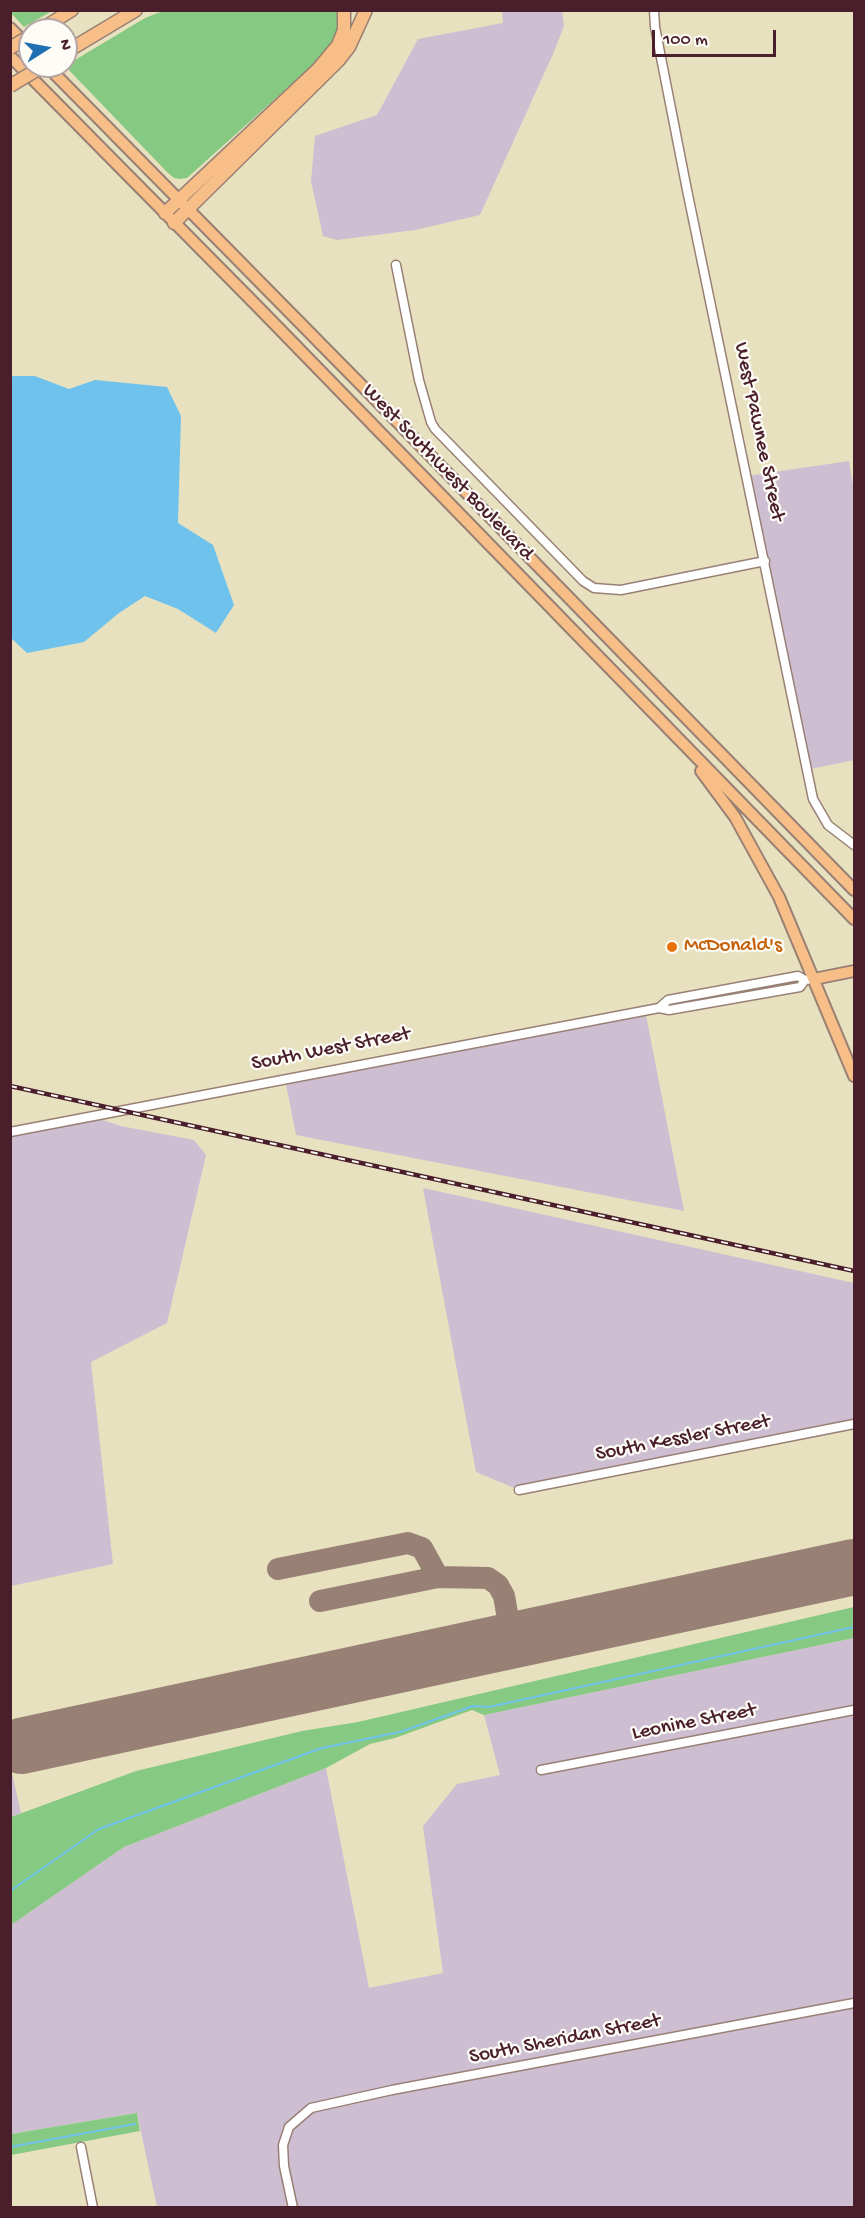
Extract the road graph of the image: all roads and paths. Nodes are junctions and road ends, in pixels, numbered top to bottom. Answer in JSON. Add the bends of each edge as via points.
{"nodes":[{"id":1,"x":344,"y":10,"type":"edge"},
{"id":2,"x":366,"y":10,"type":"edge"},
{"id":3,"x":654,"y":10,"type":"edge"},
{"id":4,"x":133,"y":12,"type":"edge"},
{"id":5,"x":78,"y":45,"type":"edge"},
{"id":6,"x":10,"y":56,"type":"edge"},
{"id":7,"x":24,"y":78,"type":"edge"},
{"id":8,"x":57,"y":78,"type":"edge"},
{"id":9,"x":10,"y":86,"type":"edge"},
{"id":10,"x":178,"y":200,"type":"junction"},
{"id":11,"x":188,"y":210,"type":"junction"},
{"id":12,"x":165,"y":213,"type":"junction"},
{"id":13,"x":174,"y":223,"type":"junction"},
{"id":14,"x":396,"y":265,"type":"dead end"},
{"id":15,"x":765,"y":561,"type":"junction"},
{"id":16,"x":680,"y":741,"type":"junction"},
{"id":17,"x":855,"y":845,"type":"edge"},
{"id":18,"x":855,"y":890,"type":"edge"},
{"id":19,"x":855,"y":919,"type":"edge"},
{"id":20,"x":855,"y":971,"type":"edge"},
{"id":21,"x":809,"y":979,"type":"junction"},
{"id":22,"x":855,"y":1076,"type":"edge"},
{"id":23,"x":10,"y":1132,"type":"edge"},
{"id":24,"x":855,"y":1424,"type":"edge"},
{"id":25,"x":519,"y":1490,"type":"dead end"},
{"id":26,"x":855,"y":1710,"type":"edge"},
{"id":27,"x":541,"y":1770,"type":"dead end"},
{"id":28,"x":855,"y":2002,"type":"edge"},
{"id":29,"x":81,"y":2147,"type":"dead end"},
{"id":30,"x":93,"y":2208,"type":"edge"},
{"id":31,"x":293,"y":2208,"type":"edge"}],
"edges":[{"from":1,"to":10,"type":"highway","via":[[344,30],[338,45],[318,69]]},
{"from":2,"to":11,"type":"highway","via":[[338,61]]},
{"from":3,"to":15,"type":"street","name":"West Pawnee Street","via":[[654,27]]},
{"from":4,"to":5,"type":"highway"},
{"from":6,"to":12,"type":"main road","name":"West Southwest Boulevard"},
{"from":7,"to":9,"type":"highway","bridge":true},
{"from":8,"to":10,"type":"main road","name":"West Southwest Boulevard"},
{"from":10,"to":11,"type":"main road","name":"West Southwest Boulevard"},
{"from":10,"to":12,"type":"highway"},
{"from":11,"to":13,"type":"highway"},
{"from":11,"to":18,"type":"main road","name":"West Southwest Boulevard"},
{"from":12,"to":13,"type":"main road","name":"West Southwest Boulevard"},
{"from":13,"to":16,"type":"main road","name":"West Southwest Boulevard"},
{"from":14,"to":15,"type":"street","via":[[419,380],[435,429],[583,581],[605,590],[628,589]]},
{"from":15,"to":17,"type":"street","name":"West Pawnee Street","via":[[813,799],[828,825]]},
{"from":16,"to":19,"type":"main road","name":"West Southwest Boulevard"},
{"from":16,"to":21,"type":"main road","via":[[746,836],[779,897]]},
{"from":20,"to":21,"type":"main road","name":"South West Street"},
{"from":21,"to":22,"type":"main road"},
{"from":21,"to":23,"type":"street","name":"South West Street","via":[[800,987],[669,1010],[659,1008]]},
{"from":24,"to":25,"type":"street","name":"South Kessler Street"},
{"from":26,"to":27,"type":"street","name":"Leonine Street"},
{"from":28,"to":31,"type":"street","name":"South Sheridan Street","via":[[310,2108],[289,2127],[283,2149]]},
{"from":29,"to":30,"type":"street"}]}
